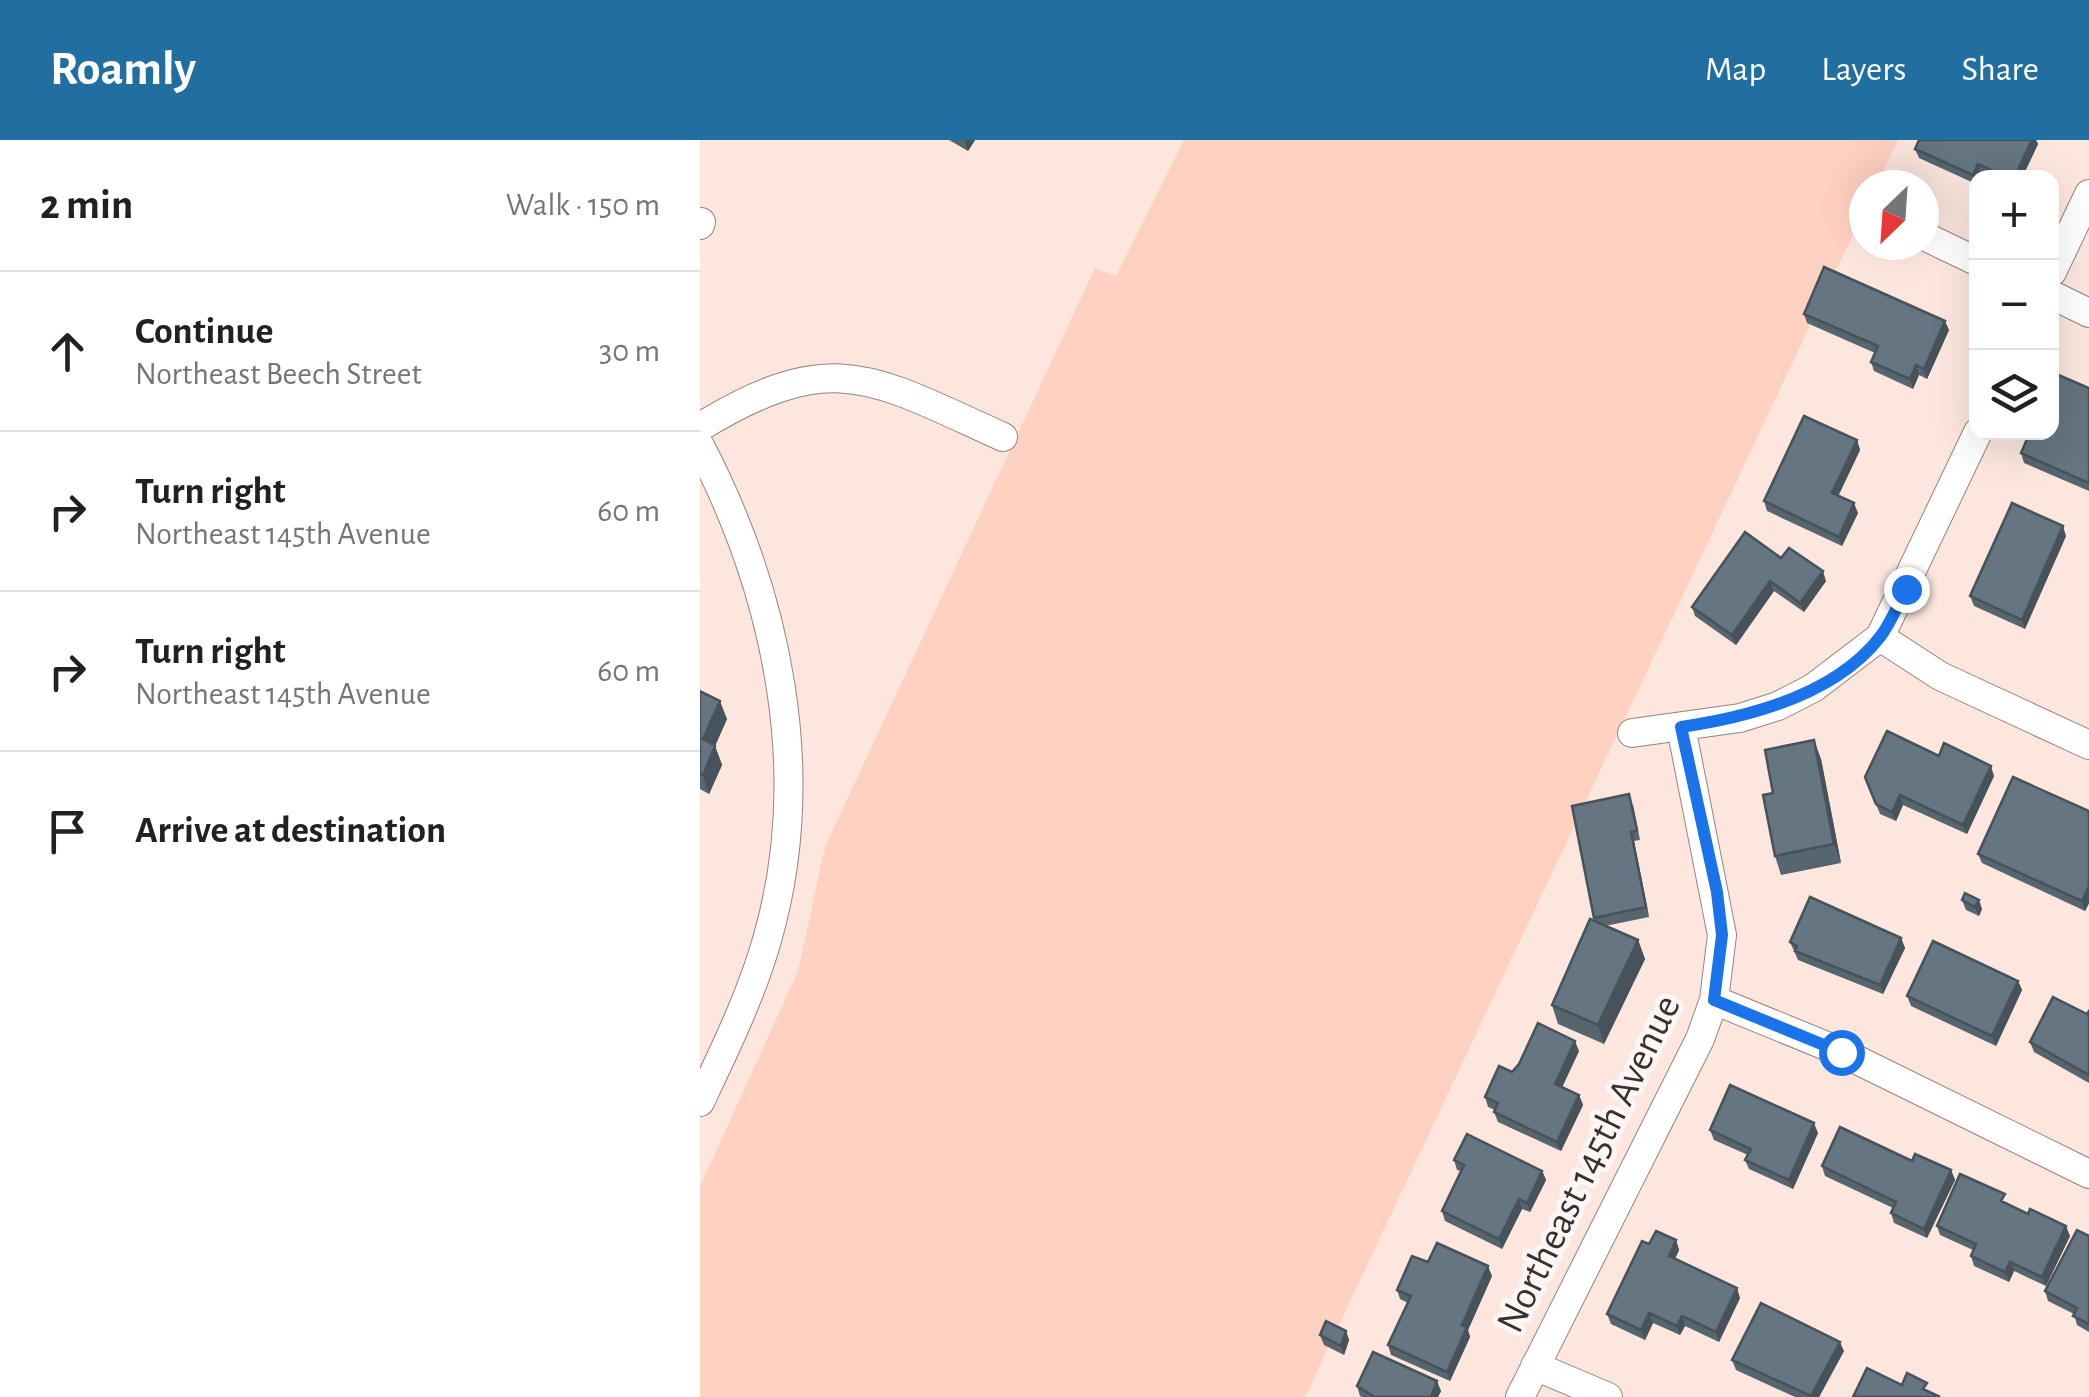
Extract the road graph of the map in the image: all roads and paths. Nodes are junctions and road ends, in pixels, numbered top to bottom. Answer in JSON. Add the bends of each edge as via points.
{"nodes":[{"id":1,"x":2089,"y":194,"type":"edge"},
{"id":2,"x":1939,"y":243,"type":"edge"},
{"id":3,"x":1974,"y":260,"type":"edge"},
{"id":4,"x":2058,"y":260,"type":"edge"},
{"id":5,"x":2059,"y":299,"type":"edge"},
{"id":6,"x":2089,"y":313,"type":"edge"},
{"id":7,"x":700,"y":427,"type":"edge"},
{"id":8,"x":1003,"y":437,"type":"dead end"},
{"id":9,"x":1974,"y":440,"type":"edge"},
{"id":10,"x":700,"y":446,"type":"edge"},
{"id":11,"x":1880,"y":638,"type":"junction"},
{"id":12,"x":1681,"y":727,"type":"junction"},
{"id":13,"x":1632,"y":734,"type":"dead end"},
{"id":14,"x":2089,"y":745,"type":"edge"},
{"id":15,"x":1714,"y":1000,"type":"junction"},
{"id":16,"x":700,"y":1102,"type":"edge"},
{"id":17,"x":2089,"y":1174,"type":"edge"},
{"id":18,"x":1535,"y":1366,"type":"junction"},
{"id":19,"x":1520,"y":1397,"type":"edge"},
{"id":20,"x":1608,"y":1397,"type":"edge"}],
"edges":[{"from":1,"to":4,"type":"street"},
{"from":2,"to":3,"type":"street"},
{"from":5,"to":6,"type":"street"},
{"from":7,"to":8,"type":"street","via":[[786,383],[858,377]]},
{"from":9,"to":11,"type":"street"},
{"from":10,"to":16,"type":"street","via":[[722,488],[760,598],[784,702],[789,764],[788,828],[767,939]]},
{"from":11,"to":12,"type":"street","via":[[1778,706]]},
{"from":11,"to":14,"type":"street","via":[[1940,676]]},
{"from":12,"to":13,"type":"street"},
{"from":12,"to":15,"type":"street","name":"Northeast 145th Avenue","via":[[1719,906]]},
{"from":15,"to":17,"type":"street","via":[[1841,1052]]},
{"from":15,"to":18,"type":"street","name":"Northeast 145th Avenue"},
{"from":18,"to":19,"type":"street","name":"Northeast 145th Avenue"},
{"from":18,"to":20,"type":"street"}]}
